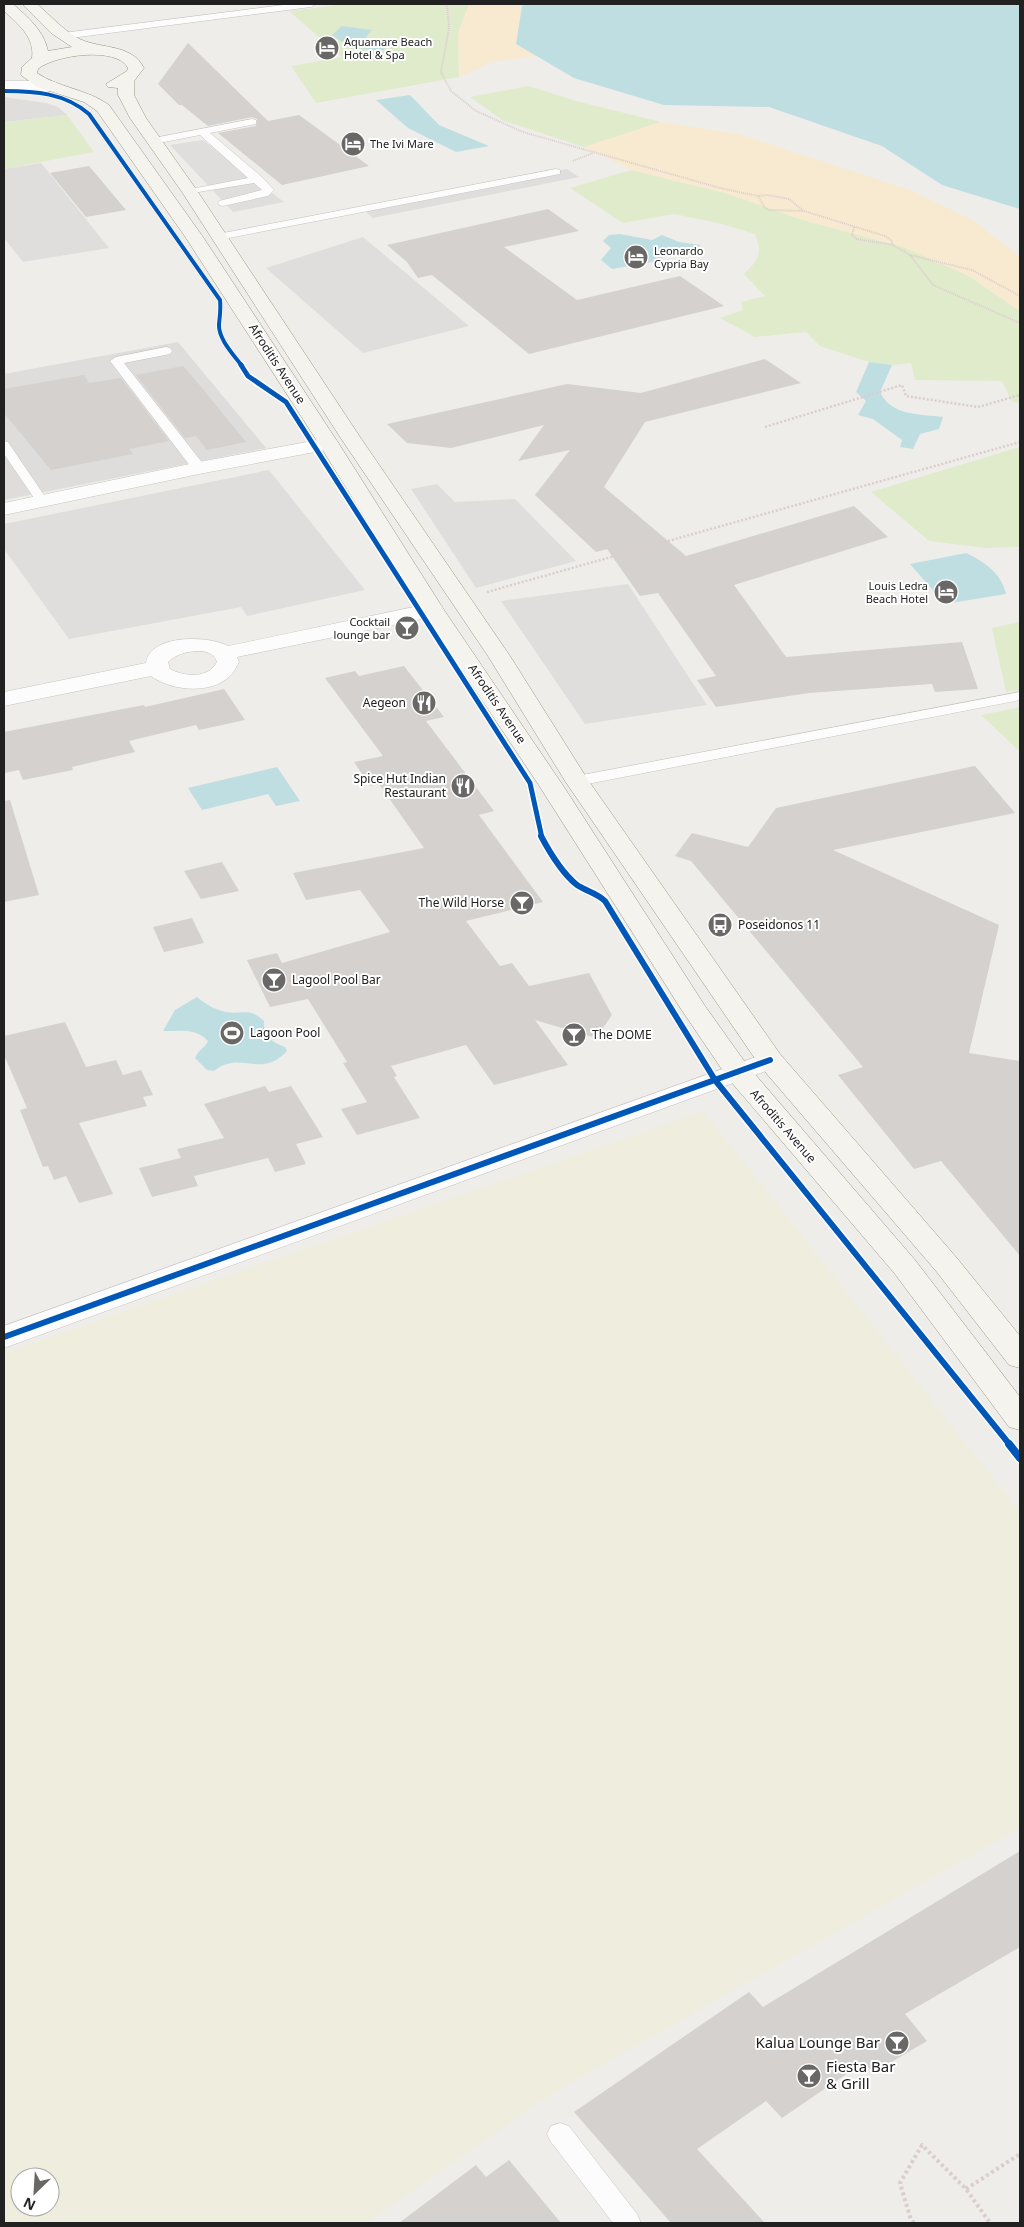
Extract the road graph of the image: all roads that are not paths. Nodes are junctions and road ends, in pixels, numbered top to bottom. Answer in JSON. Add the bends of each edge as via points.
{"nodes":[{"id":1,"x":4,"y":4,"type":"edge"},
{"id":2,"x":29,"y":4,"type":"edge"},
{"id":3,"x":311,"y":4,"type":"edge"},
{"id":4,"x":63,"y":36,"type":"junction"},
{"id":5,"x":104,"y":52,"type":"junction"},
{"id":6,"x":35,"y":64,"type":"junction"},
{"id":7,"x":4,"y":77,"type":"edge"},
{"id":8,"x":126,"y":79,"type":"junction"},
{"id":9,"x":4,"y":86,"type":"edge"},
{"id":10,"x":56,"y":87,"type":"junction"},
{"id":11,"x":252,"y":122,"type":"dead end"},
{"id":12,"x":202,"y":132,"type":"junction"},
{"id":13,"x":154,"y":141,"type":"junction"},
{"id":14,"x":556,"y":172,"type":"dead end"},
{"id":15,"x":258,"y":179,"type":"junction"},
{"id":16,"x":190,"y":192,"type":"junction"},
{"id":17,"x":223,"y":203,"type":"dead end"},
{"id":18,"x":218,"y":237,"type":"junction"},
{"id":19,"x":166,"y":351,"type":"dead end"},
{"id":20,"x":329,"y":444,"type":"junction"},
{"id":21,"x":4,"y":445,"type":"edge"},
{"id":22,"x":199,"y":468,"type":"junction"},
{"id":23,"x":42,"y":501,"type":"junction"},
{"id":24,"x":4,"y":509,"type":"edge"},
{"id":25,"x":433,"y":610,"type":"junction"},
{"id":26,"x":224,"y":653,"type":"junction"},
{"id":27,"x":157,"y":668,"type":"junction"},
{"id":28,"x":1020,"y":696,"type":"edge"},
{"id":29,"x":4,"y":699,"type":"edge"},
{"id":30,"x":577,"y":781,"type":"junction"},
{"id":31,"x":770,"y":1060,"type":"junction"},
{"id":32,"x":737,"y":1071,"type":"junction"},
{"id":33,"x":4,"y":1337,"type":"edge"},
{"id":34,"x":1020,"y":1357,"type":"edge"},
{"id":35,"x":1020,"y":1419,"type":"edge"},
{"id":36,"x":560,"y":2134,"type":"dead end"},
{"id":37,"x":628,"y":2223,"type":"edge"}],
"edges":[{"from":1,"to":6,"type":"main road","via":[[37,38],[41,51]]},
{"from":2,"to":4,"type":"main road","name":"Afroditis Avenue"},
{"from":3,"to":4,"type":"lane"},
{"from":4,"to":5,"type":"main road","name":"Afroditis Avenue"},
{"from":5,"to":6,"type":"main road","via":[[63,53]]},
{"from":5,"to":8,"type":"main road","name":"Afroditis Avenue","via":[[132,61],[136,68]]},
{"from":6,"to":7,"type":"street"},
{"from":6,"to":10,"type":"main road","name":"Afroditis Avenue","via":[[29,71],[32,78]]},
{"from":8,"to":10,"type":"main road","via":[[91,88]]},
{"from":8,"to":13,"type":"main road","name":"Afroditis Avenue","via":[[128,102]]},
{"from":9,"to":10,"type":"street"},
{"from":10,"to":20,"type":"main road","name":"Afroditis Avenue","via":[[90,99],[103,108],[194,237]]},
{"from":11,"to":12,"type":"lane"},
{"from":12,"to":13,"type":"lane"},
{"from":12,"to":15,"type":"lane"},
{"from":13,"to":16,"type":"main road","name":"Afroditis Avenue"},
{"from":14,"to":18,"type":"lane"},
{"from":15,"to":16,"type":"lane"},
{"from":15,"to":17,"type":"lane","via":[[268,192]]},
{"from":16,"to":18,"type":"main road","name":"Afroditis Avenue"},
{"from":18,"to":30,"type":"main road","name":"Afroditis Avenue","via":[[499,656]]},
{"from":19,"to":22,"type":"lane","via":[[116,361]]},
{"from":20,"to":22,"type":"street"},
{"from":20,"to":25,"type":"main road","name":"Afroditis Avenue"},
{"from":21,"to":23,"type":"lane"},
{"from":22,"to":23,"type":"street"},
{"from":23,"to":24,"type":"street"},
{"from":25,"to":26,"type":"street"},
{"from":25,"to":32,"type":"main road","name":"Afroditis Avenue"},
{"from":26,"to":27,"type":"street","via":[[206,645],[175,647],[160,655]]},
{"from":26,"to":27,"type":"street","via":[[228,662],[226,667],[205,680],[173,680]]},
{"from":27,"to":29,"type":"street"},
{"from":28,"to":30,"type":"lane"},
{"from":30,"to":31,"type":"main road","name":"Afroditis Avenue"},
{"from":31,"to":32,"type":"street"},
{"from":31,"to":34,"type":"main road","name":"Afroditis Avenue","via":[[946,1264]]},
{"from":32,"to":33,"type":"street"},
{"from":32,"to":35,"type":"main road","name":"Afroditis Avenue","via":[[905,1267]]},
{"from":36,"to":37,"type":"lane"}]}
